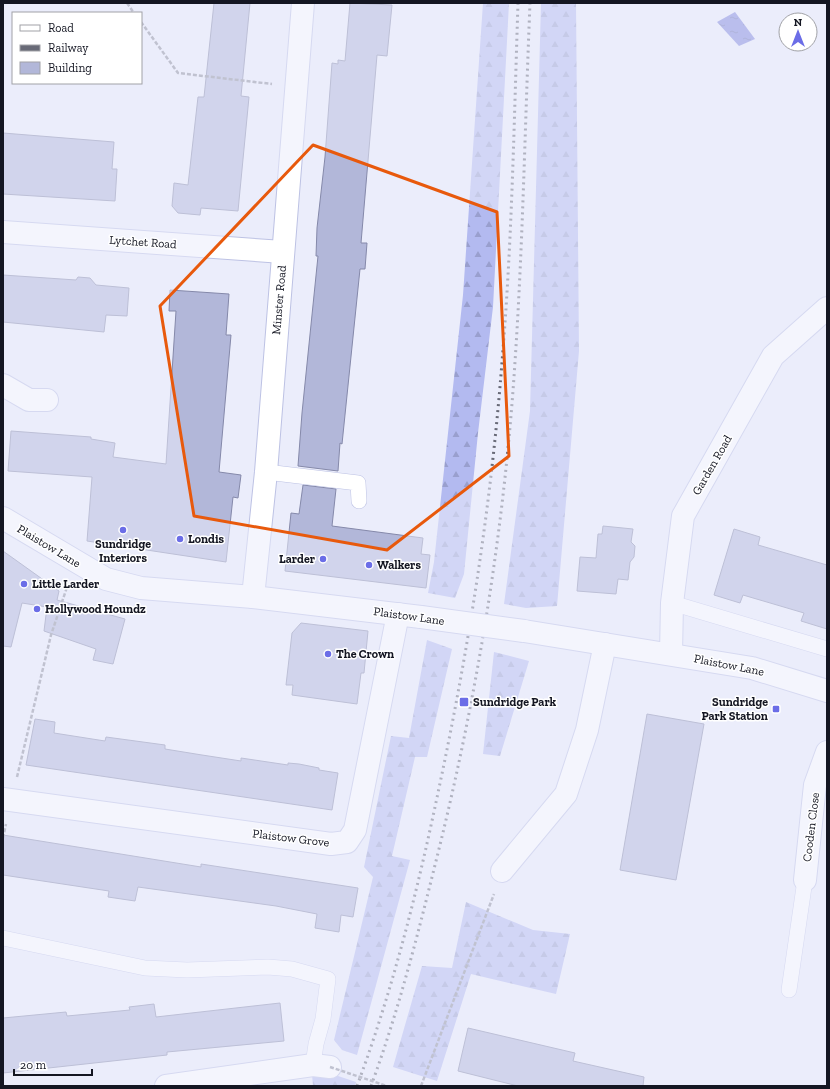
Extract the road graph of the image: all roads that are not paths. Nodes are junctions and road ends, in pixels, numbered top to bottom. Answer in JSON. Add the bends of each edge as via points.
{"nodes":[{"id":1,"x":303,"y":3,"type":"edge"},
{"id":2,"x":3,"y":232,"type":"edge"},
{"id":3,"x":283,"y":252,"type":"junction"},
{"id":4,"x":826,"y":311,"type":"edge"},
{"id":5,"x":3,"y":384,"type":"edge"},
{"id":6,"x":47,"y":400,"type":"dead end"},
{"id":7,"x":266,"y":472,"type":"junction"},
{"id":8,"x":359,"y":501,"type":"dead end"},
{"id":9,"x":3,"y":518,"type":"edge"},
{"id":10,"x":253,"y":597,"type":"junction"},
{"id":11,"x":672,"y":603,"type":"junction"},
{"id":12,"x":398,"y":614,"type":"junction"},
{"id":13,"x":604,"y":644,"type":"junction"},
{"id":14,"x":827,"y":649,"type":"edge"},
{"id":15,"x":671,"y":654,"type":"junction"},
{"id":16,"x":827,"y":691,"type":"edge"},
{"id":17,"x":827,"y":752,"type":"edge"},
{"id":18,"x":7,"y":800,"type":"edge"},
{"id":19,"x":502,"y":871,"type":"road end"},
{"id":20,"x":805,"y":880,"type":"joint"},
{"id":21,"x":3,"y":938,"type":"edge"},
{"id":22,"x":789,"y":990,"type":"dead end"},
{"id":23,"x":322,"y":1066,"type":"joint"},
{"id":24,"x":166,"y":1086,"type":"edge"}],
"edges":[{"from":1,"to":3,"type":"street","name":"Minster Road"},
{"from":2,"to":3,"type":"street","name":"Lytchet Road"},
{"from":3,"to":7,"type":"street","name":"Minster Road"},
{"from":4,"to":11,"type":"street","name":"Garden Road","via":[[773,356],[683,516]]},
{"from":5,"to":6,"type":"street","via":[[29,400]]},
{"from":7,"to":8,"type":"lane","via":[[358,483]]},
{"from":7,"to":10,"type":"street","name":"Minster Road"},
{"from":9,"to":10,"type":"street","name":"Plaistow Lane","via":[[106,579],[141,588]]},
{"from":10,"to":12,"type":"street","name":"Plaistow Lane"},
{"from":11,"to":14,"type":"lane"},
{"from":11,"to":15,"type":"street","name":"Garden Road"},
{"from":12,"to":13,"type":"street","name":"Plaistow Lane","bridge":true},
{"from":12,"to":18,"type":"street","name":"Plaistow Grove","via":[[355,830],[347,842],[331,844]]},
{"from":13,"to":15,"type":"street","name":"Plaistow Lane"},
{"from":13,"to":19,"type":"street","via":[[587,730],[566,794]]},
{"from":15,"to":16,"type":"street","name":"Plaistow Lane","via":[[752,668]]},
{"from":17,"to":20,"type":"street","name":"Cooden Close","via":[[816,785]]},
{"from":20,"to":22,"type":"lane"},
{"from":21,"to":23,"type":"lane","via":[[145,968],[187,970],[268,967],[292,969],[328,979],[323,1019],[316,1044]]},
{"from":23,"to":24,"type":"street"}]}
